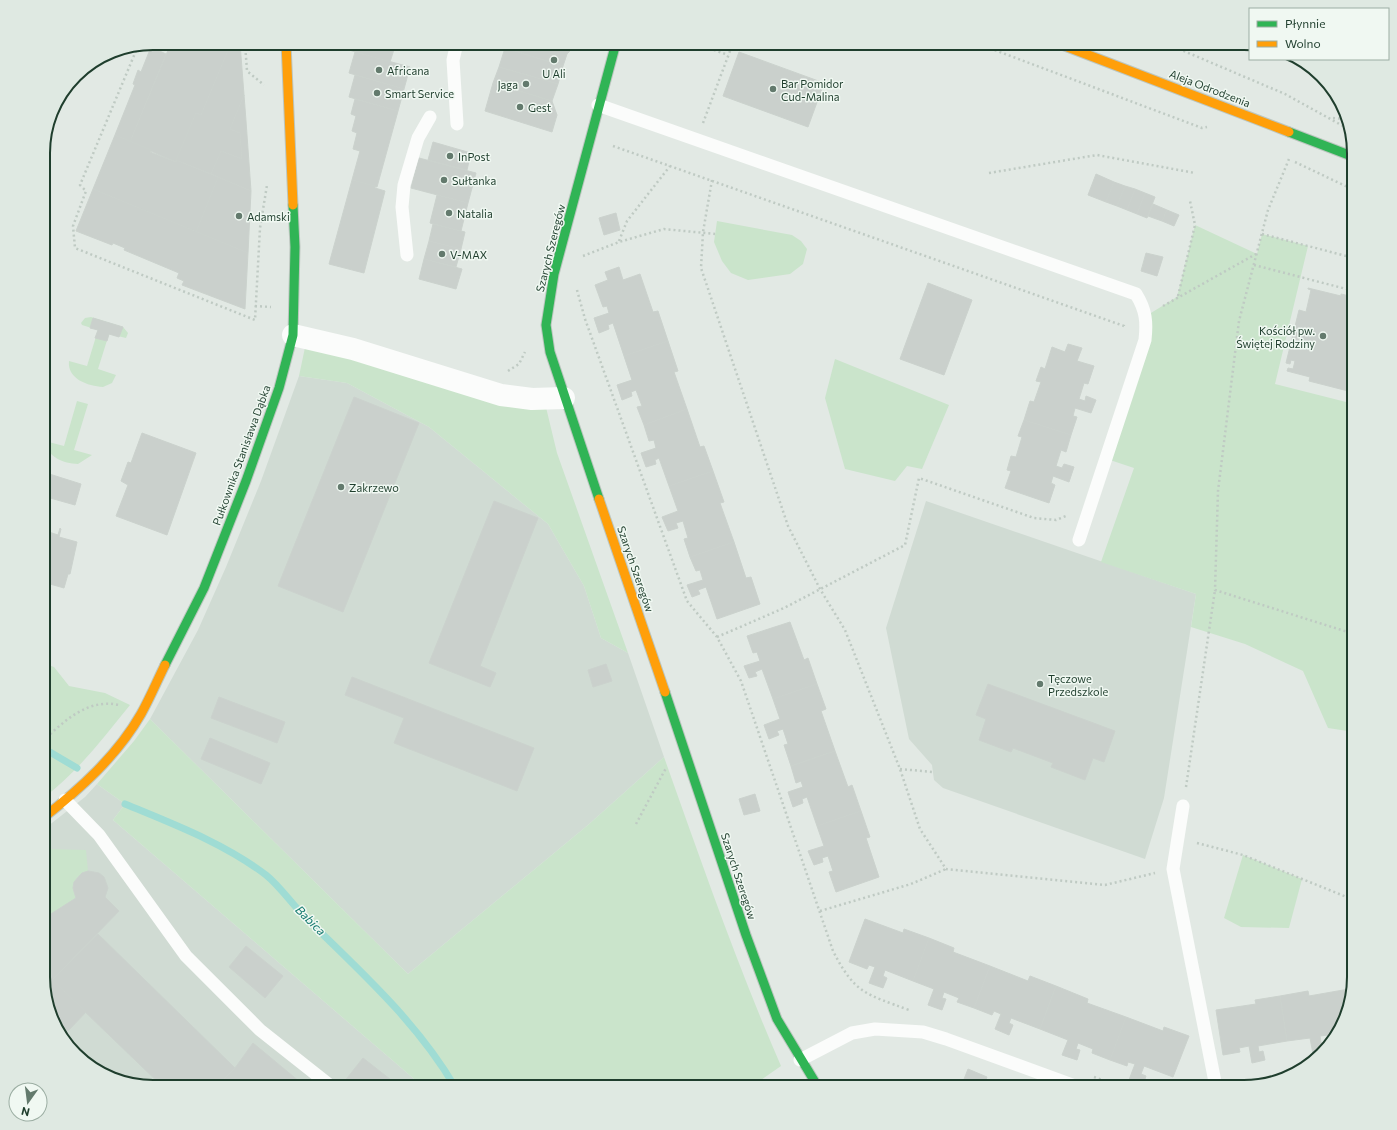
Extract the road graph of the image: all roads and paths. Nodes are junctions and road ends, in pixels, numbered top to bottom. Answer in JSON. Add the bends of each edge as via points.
{"nodes":[{"id":1,"x":286,"y":50,"type":"edge"},
{"id":2,"x":455,"y":50,"type":"edge"},
{"id":3,"x":614,"y":50,"type":"edge"},
{"id":4,"x":713,"y":50,"type":"edge"},
{"id":5,"x":730,"y":50,"type":"edge"},
{"id":6,"x":995,"y":50,"type":"edge"},
{"id":7,"x":1075,"y":50,"type":"edge"},
{"id":8,"x":1185,"y":50,"type":"edge"},
{"id":9,"x":136,"y":52,"type":"edge"},
{"id":10,"x":728,"y":56,"type":"junction"},
{"id":11,"x":598,"y":106,"type":"junction"},
{"id":12,"x":619,"y":112,"type":"junction"},
{"id":13,"x":430,"y":117,"type":"dead end"},
{"id":14,"x":1332,"y":118,"type":"junction"},
{"id":15,"x":1341,"y":119,"type":"edge"},
{"id":16,"x":457,"y":124,"type":"dead end"},
{"id":17,"x":703,"y":124,"type":"dead end"},
{"id":18,"x":1343,"y":125,"type":"edge"},
{"id":19,"x":1209,"y":126,"type":"dead end"},
{"id":20,"x":1284,"y":154,"type":"dead end"},
{"id":21,"x":1347,"y":154,"type":"edge"},
{"id":22,"x":1288,"y":159,"type":"junction"},
{"id":23,"x":670,"y":166,"type":"junction"},
{"id":24,"x":989,"y":173,"type":"dead end"},
{"id":25,"x":1195,"y":173,"type":"dead end"},
{"id":26,"x":712,"y":180,"type":"junction"},
{"id":27,"x":1347,"y":187,"type":"edge"},
{"id":28,"x":266,"y":191,"type":"dead end"},
{"id":29,"x":1190,"y":200,"type":"dead end"},
{"id":30,"x":703,"y":232,"type":"junction"},
{"id":31,"x":715,"y":234,"type":"dead end"},
{"id":32,"x":1262,"y":234,"type":"junction"},
{"id":33,"x":619,"y":242,"type":"junction"},
{"id":34,"x":1257,"y":254,"type":"junction"},
{"id":35,"x":407,"y":255,"type":"dead end"},
{"id":36,"x":1347,"y":256,"type":"edge"},
{"id":37,"x":577,"y":259,"type":"dead end"},
{"id":38,"x":1254,"y":265,"type":"junction"},
{"id":39,"x":576,"y":286,"type":"dead end"},
{"id":40,"x":1347,"y":288,"type":"edge"},
{"id":41,"x":255,"y":306,"type":"junction"},
{"id":42,"x":278,"y":308,"type":"dead end"},
{"id":43,"x":1126,"y":331,"type":"dead end"},
{"id":44,"x":293,"y":335,"type":"junction"},
{"id":45,"x":527,"y":348,"type":"dead end"},
{"id":46,"x":505,"y":373,"type":"dead end"},
{"id":47,"x":564,"y":398,"type":"junction"},
{"id":48,"x":1072,"y":513,"type":"dead end"},
{"id":49,"x":1079,"y":540,"type":"dead end"},
{"id":50,"x":820,"y":589,"type":"junction"},
{"id":51,"x":1215,"y":590,"type":"junction"},
{"id":52,"x":1347,"y":632,"type":"edge"},
{"id":53,"x":717,"y":637,"type":"junction"},
{"id":54,"x":140,"y":715,"type":"junction"},
{"id":55,"x":679,"y":733,"type":"junction"},
{"id":56,"x":50,"y":734,"type":"edge"},
{"id":57,"x":900,"y":769,"type":"junction"},
{"id":58,"x":933,"y":772,"type":"dead end"},
{"id":59,"x":68,"y":798,"type":"junction"},
{"id":60,"x":1183,"y":806,"type":"joint"},
{"id":61,"x":50,"y":812,"type":"edge"},
{"id":62,"x":636,"y":824,"type":"dead end"},
{"id":63,"x":1177,"y":837,"type":"junction"},
{"id":64,"x":946,"y":869,"type":"junction"},
{"id":65,"x":1173,"y":869,"type":"junction"},
{"id":66,"x":1347,"y":897,"type":"edge"},
{"id":67,"x":820,"y":911,"type":"junction"},
{"id":68,"x":915,"y":1013,"type":"dead end"},
{"id":69,"x":800,"y":1060,"type":"junction"},
{"id":70,"x":1092,"y":1076,"type":"dead end"},
{"id":71,"x":323,"y":1080,"type":"edge"},
{"id":72,"x":813,"y":1080,"type":"edge"},
{"id":73,"x":1059,"y":1080,"type":"edge"},
{"id":74,"x":1103,"y":1080,"type":"edge"},
{"id":75,"x":1215,"y":1080,"type":"edge"}],
"edges":[{"from":1,"to":44,"type":"street","name":"Pułkownika Stanisława Dąbka","via":[[295,247]]},
{"from":2,"to":16,"type":"lane","via":[[453,60]]},
{"from":3,"to":11,"type":"street","name":"Szarych Szeregów"},
{"from":4,"to":10,"type":"path"},
{"from":5,"to":10,"type":"path"},
{"from":6,"to":19,"type":"path","via":[[1202,128]]},
{"from":7,"to":21,"type":"street","name":"Aleja Odrodzenia"},
{"from":8,"to":14,"type":"path","via":[[1285,94]]},
{"from":9,"to":41,"type":"path","via":[[80,185],[86,191],[73,226],[75,248],[255,320]]},
{"from":10,"to":17,"type":"path"},
{"from":11,"to":12,"type":"lane"},
{"from":11,"to":47,"type":"street","name":"Szarych Szeregów","via":[[549,300],[546,325]]},
{"from":12,"to":23,"type":"path","via":[[610,145]]},
{"from":12,"to":49,"type":"lane","via":[[1136,294],[1146,316],[1145,340]]},
{"from":13,"to":35,"type":"lane","via":[[418,138],[404,185],[402,207]]},
{"from":14,"to":15,"type":"path"},
{"from":14,"to":18,"type":"path"},
{"from":20,"to":22,"type":"path"},
{"from":22,"to":27,"type":"path"},
{"from":22,"to":32,"type":"path","via":[[1268,210]]},
{"from":23,"to":26,"type":"path"},
{"from":23,"to":33,"type":"path","via":[[627,221]]},
{"from":24,"to":25,"type":"path","via":[[1097,155]]},
{"from":26,"to":30,"type":"path"},
{"from":26,"to":43,"type":"path","via":[[1124,326]]},
{"from":28,"to":41,"type":"path","via":[[260,228]]},
{"from":29,"to":34,"type":"path","via":[[1194,225],[1177,297]]},
{"from":30,"to":31,"type":"path"},
{"from":30,"to":33,"type":"path","via":[[664,229]]},
{"from":30,"to":50,"type":"path","via":[[701,268],[788,526]]},
{"from":32,"to":34,"type":"path"},
{"from":32,"to":36,"type":"path"},
{"from":33,"to":37,"type":"path"},
{"from":34,"to":38,"type":"path"},
{"from":38,"to":40,"type":"path"},
{"from":38,"to":51,"type":"path","via":[[1239,321],[1218,491]]},
{"from":39,"to":53,"type":"path","via":[[585,319],[687,601]]},
{"from":41,"to":42,"type":"path"},
{"from":44,"to":47,"type":"street","via":[[354,349],[501,395],[532,399]]},
{"from":44,"to":54,"type":"street","name":"Pułkownika Stanisława Dąbka","via":[[279,388],[246,482],[204,588]]},
{"from":45,"to":46,"type":"path","via":[[519,364]]},
{"from":47,"to":55,"type":"street","name":"Szarych Szeregów"},
{"from":48,"to":50,"type":"path","via":[[1056,520],[1034,518],[919,478],[905,545]]},
{"from":50,"to":53,"type":"path","via":[[784,608]]},
{"from":50,"to":57,"type":"path","via":[[845,630]]},
{"from":51,"to":52,"type":"path"},
{"from":51,"to":60,"type":"path"},
{"from":53,"to":67,"type":"path","via":[[741,681]]},
{"from":54,"to":56,"type":"path","via":[[117,705],[100,704],[82,709]]},
{"from":54,"to":59,"type":"street","name":"Pułkownika Stanisława Dąbka","via":[[108,759]]},
{"from":55,"to":62,"type":"path","via":[[672,757]]},
{"from":55,"to":69,"type":"street","name":"Szarych Szeregów","via":[[746,935],[776,1015]]},
{"from":57,"to":58,"type":"path"},
{"from":57,"to":64,"type":"path","via":[[920,829]]},
{"from":59,"to":61,"type":"street","name":"Pułkownika Stanisława Dąbka"},
{"from":59,"to":71,"type":"lane","via":[[99,835],[186,956],[260,1030]]},
{"from":60,"to":63,"type":"lane"},
{"from":63,"to":65,"type":"lane"},
{"from":63,"to":66,"type":"path","via":[[1243,855]]},
{"from":64,"to":65,"type":"path","via":[[1105,885]]},
{"from":64,"to":67,"type":"path","via":[[911,884]]},
{"from":65,"to":75,"type":"lane"},
{"from":67,"to":68,"type":"path","via":[[833,951],[851,982],[872,997]]},
{"from":69,"to":72,"type":"street","name":"Szarych Szeregów"},
{"from":69,"to":73,"type":"lane","via":[[852,1033],[876,1030],[922,1032]]},
{"from":70,"to":74,"type":"path"}]}
